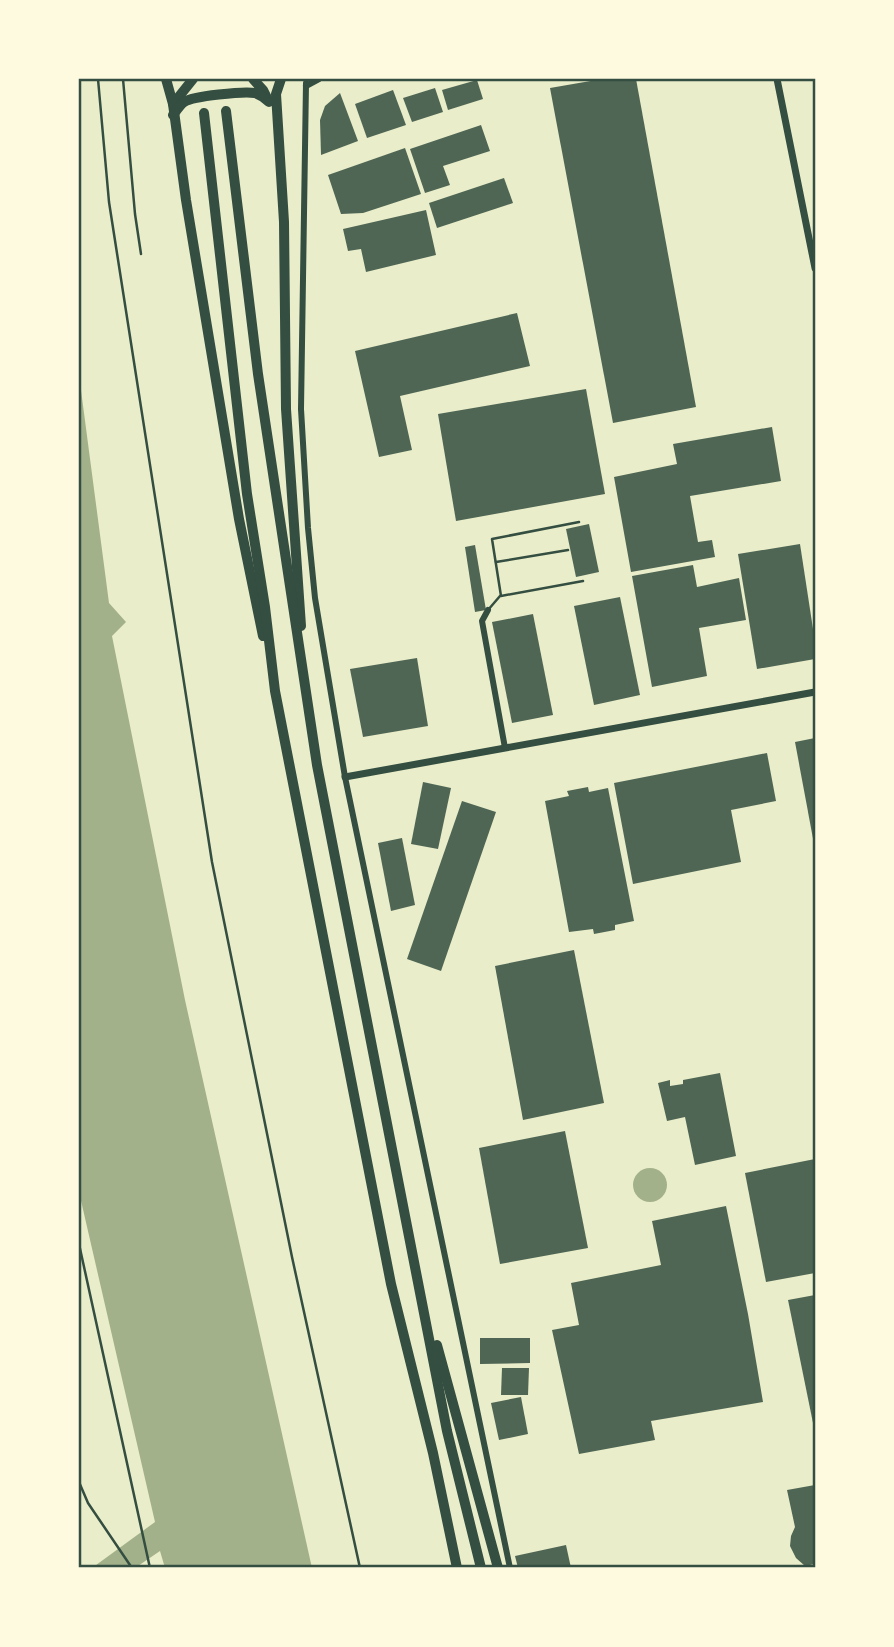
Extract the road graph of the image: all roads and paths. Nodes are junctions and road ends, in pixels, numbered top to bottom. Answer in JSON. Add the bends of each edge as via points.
{"nodes":[{"id":1,"x":98,"y":79,"type":"edge"},
{"id":2,"x":123,"y":79,"type":"edge"},
{"id":3,"x":166,"y":79,"type":"edge"},
{"id":4,"x":192,"y":79,"type":"edge"},
{"id":5,"x":253,"y":79,"type":"edge"},
{"id":6,"x":281,"y":79,"type":"edge"},
{"id":7,"x":319,"y":79,"type":"edge"},
{"id":8,"x":777,"y":79,"type":"edge"},
{"id":9,"x":269,"y":102,"type":"junction"},
{"id":10,"x":173,"y":109,"type":"junction"},
{"id":11,"x":226,"y":111,"type":"dead end"},
{"id":12,"x":204,"y":113,"type":"dead end"},
{"id":13,"x":278,"y":126,"type":"junction"},
{"id":14,"x":141,"y":254,"type":"dead end"},
{"id":15,"x":815,"y":268,"type":"edge"},
{"id":16,"x":579,"y":522,"type":"dead end"},
{"id":17,"x":568,"y":550,"type":"dead end"},
{"id":18,"x":496,"y":562,"type":"junction"},
{"id":19,"x":583,"y":581,"type":"dead end"},
{"id":20,"x":501,"y":596,"type":"junction"},
{"id":21,"x":488,"y":610,"type":"joint"},
{"id":22,"x":305,"y":689,"type":"junction"},
{"id":23,"x":275,"y":691,"type":"junction"},
{"id":24,"x":815,"y":692,"type":"edge"},
{"id":25,"x":506,"y":748,"type":"junction"},
{"id":26,"x":345,"y":777,"type":"junction"},
{"id":27,"x":79,"y":1244,"type":"edge"},
{"id":28,"x":419,"y":1280,"type":"junction"},
{"id":29,"x":79,"y":1482,"type":"edge"},
{"id":30,"x":132,"y":1568,"type":"edge"},
{"id":31,"x":150,"y":1568,"type":"edge"},
{"id":32,"x":360,"y":1568,"type":"edge"},
{"id":33,"x":457,"y":1568,"type":"edge"},
{"id":34,"x":481,"y":1568,"type":"edge"},
{"id":35,"x":498,"y":1568,"type":"edge"},
{"id":36,"x":510,"y":1568,"type":"edge"}],
"edges":[{"from":1,"to":32,"type":"path","via":[[109,202],[212,862]]},
{"from":2,"to":14,"type":"path"},
{"from":3,"to":10,"type":"main road"},
{"from":4,"to":10,"type":"main road"},
{"from":5,"to":9,"type":"main road"},
{"from":6,"to":13,"type":"main road","via":[[276,94]]},
{"from":7,"to":26,"type":"street","via":[[306,84],[303,461],[315,598]]},
{"from":8,"to":15,"type":"street"},
{"from":9,"to":10,"type":"main road","via":[[252,93],[229,94],[190,100]]},
{"from":9,"to":13,"type":"main road"},
{"from":10,"to":23,"type":"main road","via":[[234,492]]},
{"from":11,"to":22,"type":"main road","via":[[258,374]]},
{"from":12,"to":23,"type":"main road","via":[[247,494]]},
{"from":13,"to":22,"type":"main road","via":[[286,409]]},
{"from":16,"to":18,"type":"lane","via":[[492,539]]},
{"from":17,"to":18,"type":"lane"},
{"from":18,"to":20,"type":"lane"},
{"from":19,"to":20,"type":"lane"},
{"from":20,"to":21,"type":"lane"},
{"from":21,"to":25,"type":"street","via":[[482,621]]},
{"from":22,"to":28,"type":"main road"},
{"from":23,"to":33,"type":"main road","via":[[391,1284]]},
{"from":24,"to":25,"type":"street"},
{"from":25,"to":26,"type":"street"},
{"from":26,"to":36,"type":"street"},
{"from":27,"to":31,"type":"path"},
{"from":28,"to":34,"type":"main road","via":[[447,1431]]},
{"from":28,"to":35,"type":"main road"},
{"from":29,"to":30,"type":"path"}]}
